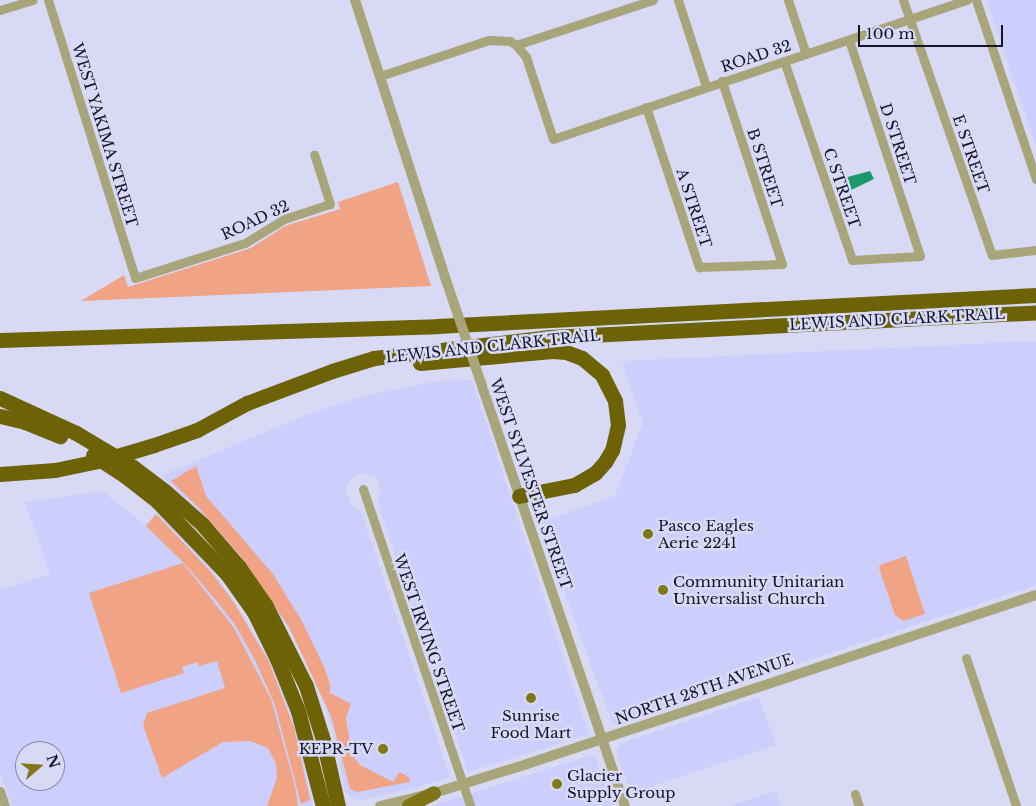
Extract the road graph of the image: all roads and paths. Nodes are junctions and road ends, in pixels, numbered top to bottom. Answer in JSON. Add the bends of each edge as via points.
{"nodes":[{"id":1,"x":32,"y":0,"type":"edge"},
{"id":2,"x":48,"y":0,"type":"edge"},
{"id":3,"x":355,"y":0,"type":"edge"},
{"id":4,"x":653,"y":0,"type":"edge"},
{"id":5,"x":678,"y":0,"type":"edge"},
{"id":6,"x":788,"y":0,"type":"edge"},
{"id":7,"x":903,"y":0,"type":"edge"},
{"id":8,"x":967,"y":0,"type":"edge"},
{"id":9,"x":976,"y":0,"type":"edge"},
{"id":10,"x":0,"y":10,"type":"edge"},
{"id":11,"x":910,"y":20,"type":"junction"},
{"id":12,"x":849,"y":40,"type":"junction"},
{"id":13,"x":516,"y":45,"type":"junction"},
{"id":14,"x":806,"y":54,"type":"junction"},
{"id":15,"x":784,"y":61,"type":"junction"},
{"id":16,"x":380,"y":76,"type":"junction"},
{"id":17,"x":722,"y":81,"type":"junction"},
{"id":18,"x":706,"y":86,"type":"junction"},
{"id":19,"x":646,"y":107,"type":"junction"},
{"id":20,"x":314,"y":154,"type":"dead end"},
{"id":21,"x":1036,"y":179,"type":"edge"},
{"id":22,"x":1036,"y":250,"type":"edge"},
{"id":23,"x":920,"y":256,"type":"joint"},
{"id":24,"x":782,"y":264,"type":"joint"},
{"id":25,"x":135,"y":278,"type":"joint"},
{"id":26,"x":1036,"y":295,"type":"edge"},
{"id":27,"x":1036,"y":312,"type":"edge"},
{"id":28,"x":0,"y":340,"type":"edge"},
{"id":29,"x":332,"y":371,"type":"junction"},
{"id":30,"x":0,"y":398,"type":"edge"},
{"id":31,"x":0,"y":416,"type":"edge"},
{"id":32,"x":0,"y":474,"type":"edge"},
{"id":33,"x":362,"y":489,"type":"dead end"},
{"id":34,"x":519,"y":496,"type":"junction"},
{"id":35,"x":1036,"y":595,"type":"edge"},
{"id":36,"x":966,"y":658,"type":"dead end"},
{"id":37,"x":602,"y":740,"type":"junction"},
{"id":38,"x":462,"y":784,"type":"junction"},
{"id":39,"x":0,"y":791,"type":"edge"},
{"id":40,"x":434,"y":793,"type":"junction"},
{"id":41,"x":855,"y":794,"type":"dead end"},
{"id":42,"x":5,"y":806,"type":"edge"},
{"id":43,"x":323,"y":806,"type":"edge"},
{"id":44,"x":338,"y":806,"type":"edge"},
{"id":45,"x":380,"y":806,"type":"edge"},
{"id":46,"x":409,"y":806,"type":"edge"},
{"id":47,"x":470,"y":806,"type":"edge"},
{"id":48,"x":625,"y":806,"type":"edge"},
{"id":49,"x":859,"y":806,"type":"edge"},
{"id":50,"x":1016,"y":806,"type":"edge"}],
"edges":[{"from":1,"to":10,"type":"street"},
{"from":2,"to":25,"type":"street","name":"WEST YAKIMA STREET"},
{"from":3,"to":16,"type":"street","name":"WEST SYLVESTER STREET"},
{"from":4,"to":13,"type":"street"},
{"from":5,"to":18,"type":"street"},
{"from":6,"to":14,"type":"street"},
{"from":7,"to":11,"type":"street"},
{"from":8,"to":11,"type":"street","name":"ROAD 32"},
{"from":9,"to":21,"type":"street"},
{"from":11,"to":12,"type":"street","name":"ROAD 32"},
{"from":11,"to":22,"type":"street","name":"E STREET","via":[[992,255]]},
{"from":12,"to":14,"type":"street","name":"ROAD 32"},
{"from":12,"to":23,"type":"street","name":"D STREET"},
{"from":13,"to":16,"type":"street","via":[[504,39],[489,40]]},
{"from":13,"to":19,"type":"street","name":"ROAD 32","via":[[526,57],[553,139]]},
{"from":14,"to":15,"type":"street","name":"ROAD 32"},
{"from":15,"to":17,"type":"street","name":"ROAD 32"},
{"from":15,"to":23,"type":"street","name":"C STREET","via":[[852,260]]},
{"from":16,"to":34,"type":"street","name":"WEST SYLVESTER STREET","bridge":true},
{"from":17,"to":18,"type":"street","name":"ROAD 32"},
{"from":17,"to":24,"type":"street","name":"B STREET"},
{"from":18,"to":19,"type":"street","name":"ROAD 32"},
{"from":19,"to":24,"type":"street","name":"A STREET","via":[[699,267]]},
{"from":20,"to":25,"type":"street","name":"ROAD 32","via":[[330,204],[284,219],[245,243]]},
{"from":26,"to":28,"type":"highway","name":"LEWIS AND CLARK TRAIL","via":[[437,326]]},
{"from":27,"to":29,"type":"highway","name":"LEWIS AND CLARK TRAIL","via":[[550,338],[374,358]]},
{"from":29,"to":32,"type":"highway","name":"LEWIS AND CLARK TRAIL","bridge":true,"via":[[247,403],[197,430],[154,445],[55,470]]},
{"from":29,"to":34,"type":"highway","via":[[358,372],[532,351],[566,352],[582,358],[602,375],[616,401],[618,425],[612,450],[595,473],[583,481]]},
{"from":30,"to":44,"type":"highway","via":[[76,433],[133,467],[202,524],[239,567],[266,606],[306,686],[323,740]]},
{"from":31,"to":43,"type":"highway","via":[[25,422],[69,440],[124,475],[157,501],[227,574],[254,612],[298,711]]},
{"from":33,"to":38,"type":"street","name":"WEST IRVING STREET"},
{"from":34,"to":37,"type":"street","name":"WEST SYLVESTER STREET"},
{"from":35,"to":37,"type":"street","name":"NORTH 28TH AVENUE"},
{"from":36,"to":50,"type":"street"},
{"from":37,"to":38,"type":"street","name":"NORTH 28TH AVENUE"},
{"from":37,"to":48,"type":"street","name":"WEST SYLVESTER STREET"},
{"from":38,"to":40,"type":"street","name":"NORTH 28TH AVENUE"},
{"from":38,"to":47,"type":"street","name":"WEST IRVING STREET"},
{"from":39,"to":42,"type":"street"},
{"from":40,"to":45,"type":"street","name":"NORTH 28TH AVENUE"},
{"from":40,"to":46,"type":"main road"},
{"from":41,"to":49,"type":"street"}]}
